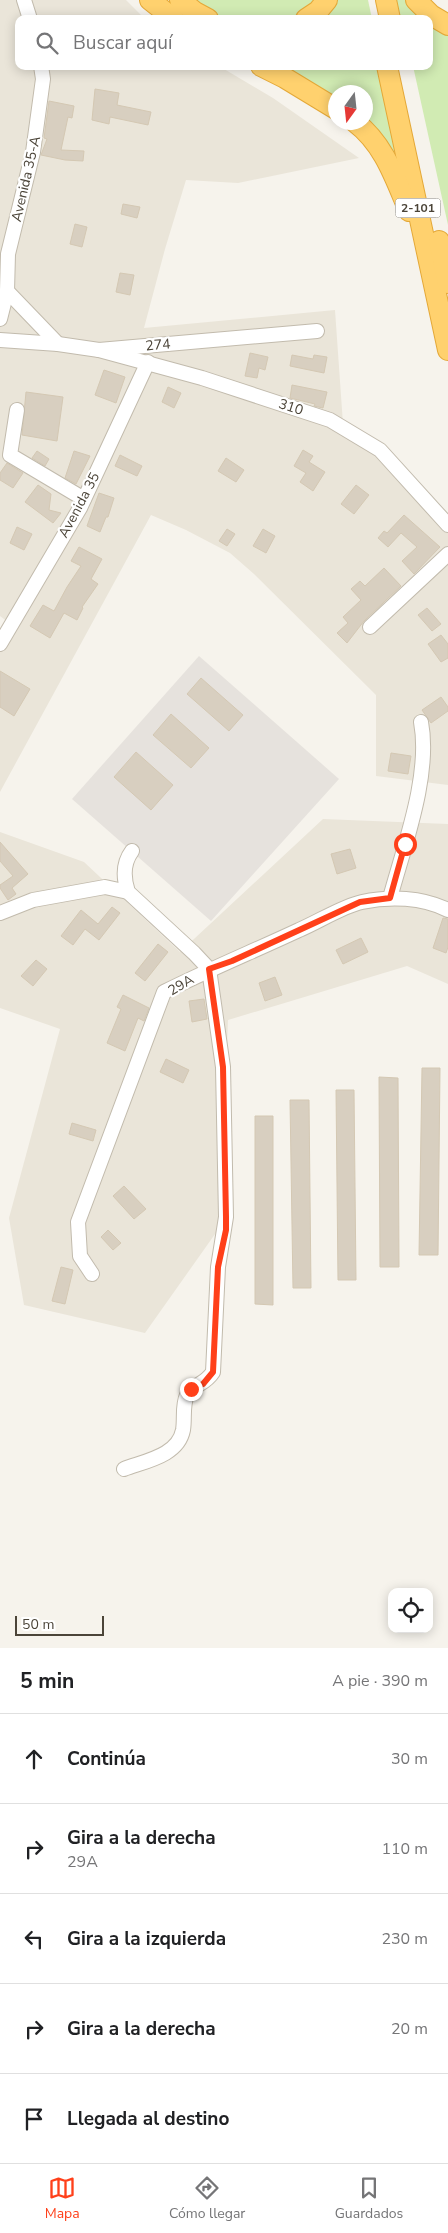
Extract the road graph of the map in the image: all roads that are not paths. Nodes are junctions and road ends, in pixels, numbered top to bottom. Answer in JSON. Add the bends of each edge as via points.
{"nodes":[{"id":1,"x":24,"y":0,"type":"edge"},
{"id":2,"x":150,"y":0,"type":"edge"},
{"id":3,"x":180,"y":0,"type":"edge"},
{"id":4,"x":326,"y":0,"type":"edge"},
{"id":5,"x":373,"y":0,"type":"edge"},
{"id":6,"x":386,"y":0,"type":"edge"},
{"id":7,"x":416,"y":0,"type":"edge"},
{"id":8,"x":29,"y":15,"type":"edge"},
{"id":9,"x":169,"y":15,"type":"edge"},
{"id":10,"x":201,"y":15,"type":"edge"},
{"id":11,"x":313,"y":15,"type":"edge"},
{"id":12,"x":376,"y":15,"type":"edge"},
{"id":13,"x":389,"y":15,"type":"edge"},
{"id":14,"x":431,"y":15,"type":"edge"},
{"id":15,"x":433,"y":16,"type":"edge"},
{"id":16,"x":448,"y":25,"type":"edge"},
{"id":17,"x":42,"y":70,"type":"edge"},
{"id":18,"x":269,"y":70,"type":"edge"},
{"id":19,"x":389,"y":70,"type":"edge"},
{"id":20,"x":401,"y":70,"type":"edge"},
{"id":21,"x":328,"y":104,"type":"edge"},
{"id":22,"x":365,"y":130,"type":"edge"},
{"id":23,"x":4,"y":252,"type":"edge"},
{"id":24,"x":428,"y":256,"type":"junction"},
{"id":25,"x":448,"y":282,"type":"edge"},
{"id":26,"x":7,"y":291,"type":"junction"},
{"id":27,"x":0,"y":320,"type":"edge"},
{"id":28,"x":317,"y":331,"type":"dead end"},
{"id":29,"x":0,"y":340,"type":"edge"},
{"id":30,"x":58,"y":344,"type":"junction"},
{"id":31,"x":99,"y":350,"type":"junction"},
{"id":32,"x":448,"y":350,"type":"edge"},
{"id":33,"x":148,"y":362,"type":"junction"},
{"id":34,"x":17,"y":410,"type":"dead end"},
{"id":35,"x":84,"y":499,"type":"junction"},
{"id":36,"x":448,"y":525,"type":"edge"},
{"id":37,"x":448,"y":554,"type":"edge"},
{"id":38,"x":370,"y":627,"type":"dead end"},
{"id":39,"x":0,"y":644,"type":"edge"},
{"id":40,"x":421,"y":722,"type":"dead end"},
{"id":41,"x":132,"y":851,"type":"dead end"},
{"id":42,"x":128,"y":892,"type":"junction"},
{"id":43,"x":390,"y":898,"type":"junction"},
{"id":44,"x":448,"y":910,"type":"edge"},
{"id":45,"x":0,"y":913,"type":"edge"},
{"id":46,"x":209,"y":969,"type":"junction"},
{"id":47,"x":92,"y":1274,"type":"dead end"},
{"id":48,"x":124,"y":1469,"type":"dead end"}],
"edges":[{"from":1,"to":8,"type":"street"},
{"from":2,"to":9,"type":"highway"},
{"from":3,"to":10,"type":"highway"},
{"from":4,"to":11,"type":"highway"},
{"from":5,"to":12,"type":"highway"},
{"from":6,"to":13,"type":"highway"},
{"from":7,"to":14,"type":"highway"},
{"from":15,"to":16,"type":"highway"},
{"from":17,"to":23,"type":"street","name":"Avenida 35-A","via":[[33,152]]},
{"from":18,"to":21,"type":"highway"},
{"from":19,"to":24,"type":"highway","number":"2-101"},
{"from":20,"to":25,"type":"highway","number":"2-101"},
{"from":22,"to":24,"type":"highway","via":[[390,166]]},
{"from":23,"to":26,"type":"street","name":"Avenida 35-A"},
{"from":24,"to":32,"type":"highway","number":"2-101"},
{"from":26,"to":27,"type":"street","name":"Avenida 35-A"},
{"from":26,"to":30,"type":"street"},
{"from":28,"to":31,"type":"street","name":"274"},
{"from":29,"to":30,"type":"street","name":"274"},
{"from":30,"to":31,"type":"street","name":"274"},
{"from":31,"to":33,"type":"street","name":"310"},
{"from":33,"to":35,"type":"street","name":"Avenida 35"},
{"from":33,"to":36,"type":"street","name":"310","via":[[330,420],[380,450]]},
{"from":34,"to":35,"type":"street","via":[[10,455]]},
{"from":35,"to":39,"type":"street","name":"Avenida 35"},
{"from":37,"to":38,"type":"street"},
{"from":40,"to":43,"type":"street","via":[[424,749],[420,779]]},
{"from":41,"to":42,"type":"street","via":[[126,860]]},
{"from":42,"to":45,"type":"street","via":[[105,887],[32,900]]},
{"from":42,"to":46,"type":"street"},
{"from":43,"to":44,"type":"street","name":"29A","via":[[420,901]]},
{"from":43,"to":46,"type":"street","name":"29A","via":[[360,902]]},
{"from":46,"to":47,"type":"street","name":"29A","via":[[164,992],[160,1002],[78,1222],[80,1256]]},
{"from":46,"to":48,"type":"street","via":[[223,1067],[226,1200],[226,1230],[218,1267],[214,1364],[209,1379],[188,1394],[179,1441],[169,1452]]}]}
